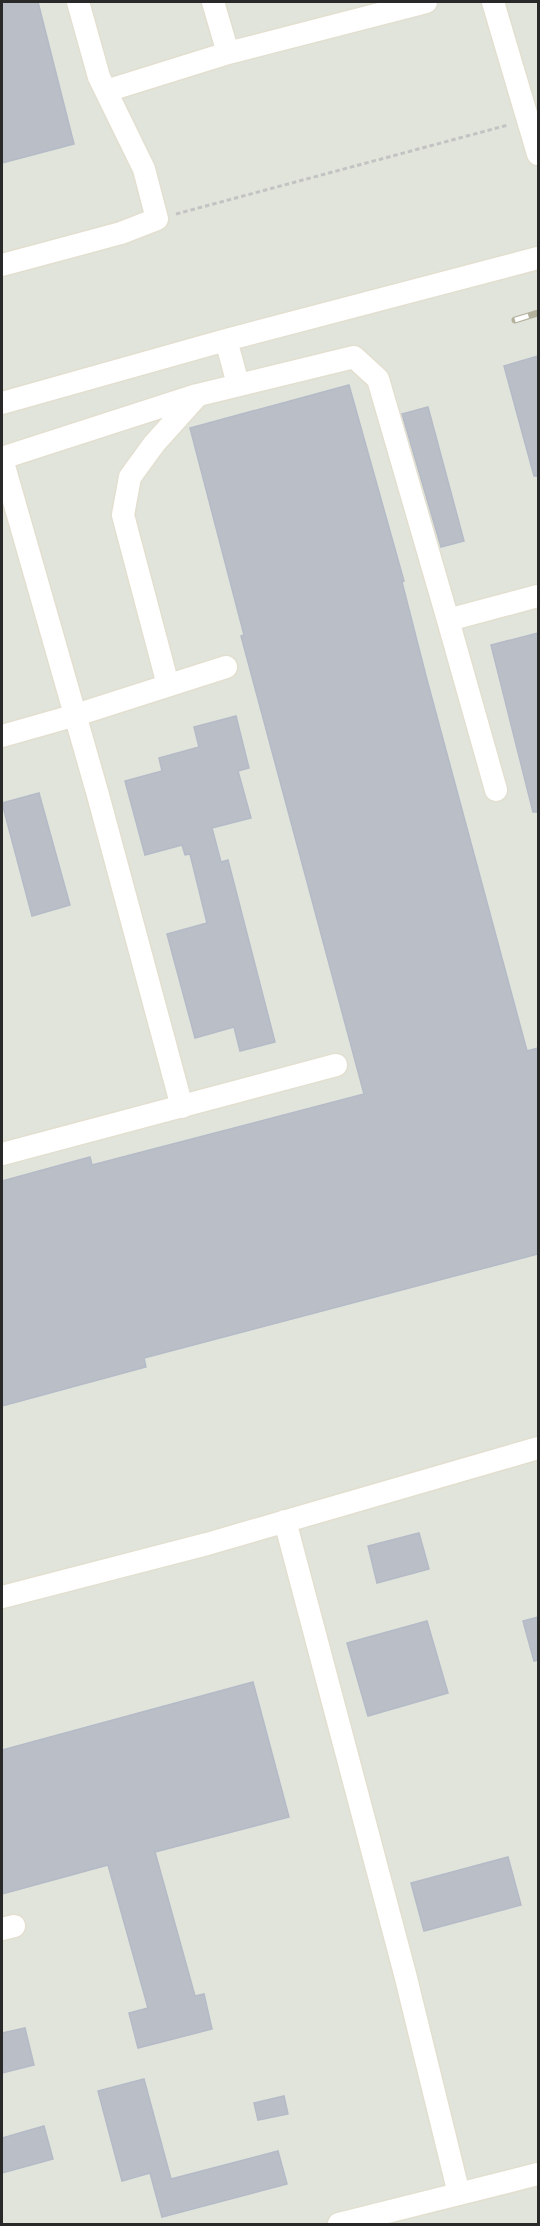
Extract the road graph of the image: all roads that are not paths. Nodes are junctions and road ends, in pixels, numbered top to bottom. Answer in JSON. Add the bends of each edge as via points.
{"nodes":[{"id":1,"x":78,"y":2,"type":"edge"},
{"id":2,"x":213,"y":2,"type":"edge"},
{"id":3,"x":426,"y":2,"type":"edge"},
{"id":4,"x":493,"y":2,"type":"edge"},
{"id":5,"x":228,"y":53,"type":"junction"},
{"id":6,"x":106,"y":91,"type":"junction"},
{"id":7,"x":535,"y":140,"type":"edge"},
{"id":8,"x":538,"y":258,"type":"edge"},
{"id":9,"x":2,"y":265,"type":"edge"},
{"id":10,"x":226,"y":340,"type":"junction"},
{"id":11,"x":238,"y":384,"type":"junction"},
{"id":12,"x":198,"y":394,"type":"junction"},
{"id":13,"x":2,"y":403,"type":"edge"},
{"id":14,"x":2,"y":459,"type":"edge"},
{"id":15,"x":538,"y":596,"type":"edge"},
{"id":16,"x":448,"y":620,"type":"junction"},
{"id":17,"x":226,"y":667,"type":"dead end"},
{"id":18,"x":168,"y":685,"type":"junction"},
{"id":19,"x":76,"y":715,"type":"junction"},
{"id":20,"x":2,"y":736,"type":"edge"},
{"id":21,"x":496,"y":790,"type":"dead end"},
{"id":22,"x":336,"y":1065,"type":"dead end"},
{"id":23,"x":182,"y":1107,"type":"junction"},
{"id":24,"x":2,"y":1154,"type":"edge"},
{"id":25,"x":538,"y":1448,"type":"edge"},
{"id":26,"x":285,"y":1521,"type":"junction"},
{"id":27,"x":2,"y":1597,"type":"edge"},
{"id":28,"x":538,"y":2174,"type":"edge"},
{"id":29,"x":459,"y":2194,"type":"junction"},
{"id":30,"x":339,"y":2224,"type":"edge"}],
"edges":[{"from":1,"to":6,"type":"lane"},
{"from":2,"to":5,"type":"lane"},
{"from":3,"to":5,"type":"lane"},
{"from":4,"to":7,"type":"lane"},
{"from":5,"to":6,"type":"lane"},
{"from":6,"to":9,"type":"lane","via":[[144,169],[157,219]]},
{"from":8,"to":10,"type":"lane"},
{"from":10,"to":11,"type":"lane"},
{"from":10,"to":13,"type":"lane"},
{"from":11,"to":12,"type":"lane"},
{"from":11,"to":16,"type":"lane","via":[[354,357],[368,367],[378,379]]},
{"from":12,"to":14,"type":"lane"},
{"from":12,"to":18,"type":"lane","via":[[130,477],[123,515]]},
{"from":14,"to":19,"type":"lane"},
{"from":15,"to":16,"type":"lane"},
{"from":16,"to":21,"type":"lane"},
{"from":17,"to":18,"type":"lane"},
{"from":18,"to":19,"type":"lane"},
{"from":19,"to":20,"type":"lane"},
{"from":19,"to":23,"type":"lane"},
{"from":22,"to":23,"type":"lane"},
{"from":23,"to":24,"type":"lane"},
{"from":25,"to":26,"type":"lane"},
{"from":26,"to":27,"type":"lane"},
{"from":26,"to":29,"type":"lane"},
{"from":28,"to":29,"type":"lane"},
{"from":29,"to":30,"type":"lane"}]}
